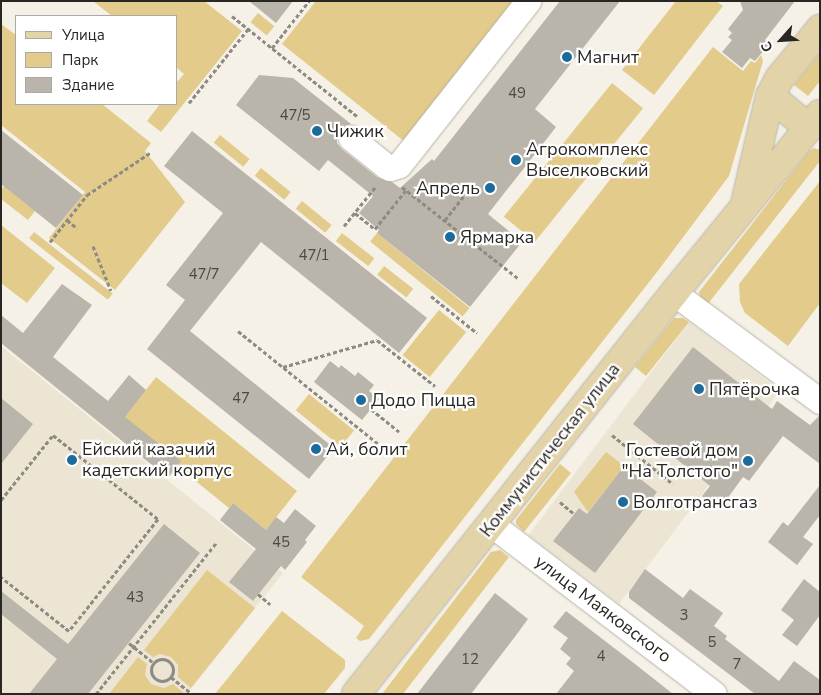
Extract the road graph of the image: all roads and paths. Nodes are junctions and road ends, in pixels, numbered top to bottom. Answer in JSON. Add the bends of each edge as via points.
{"nodes":[{"id":1,"x":309,"y":1,"type":"edge"},
{"id":2,"x":528,"y":1,"type":"edge"},
{"id":3,"x":232,"y":16,"type":"dead end"},
{"id":4,"x":248,"y":29,"type":"junction"},
{"id":5,"x":820,"y":29,"type":"edge"},
{"id":6,"x":272,"y":48,"type":"junction"},
{"id":7,"x":770,"y":96,"type":"junction"},
{"id":8,"x":189,"y":103,"type":"dead end"},
{"id":9,"x":814,"y":121,"type":"edge"},
{"id":10,"x":356,"y":128,"type":"joint"},
{"id":11,"x":150,"y":153,"type":"dead end"},
{"id":12,"x":394,"y":175,"type":"junction"},
{"id":13,"x":406,"y":190,"type":"junction"},
{"id":14,"x":466,"y":193,"type":"dead end"},
{"id":15,"x":745,"y":206,"type":"junction"},
{"id":16,"x":354,"y":213,"type":"junction"},
{"id":17,"x":67,"y":220,"type":"junction"},
{"id":18,"x":445,"y":220,"type":"junction"},
{"id":19,"x":344,"y":226,"type":"dead end"},
{"id":20,"x":77,"y":228,"type":"dead end"},
{"id":21,"x":50,"y":242,"type":"dead end"},
{"id":22,"x":94,"y":246,"type":"dead end"},
{"id":23,"x":519,"y":279,"type":"dead end"},
{"id":24,"x":111,"y":291,"type":"dead end"},
{"id":25,"x":674,"y":293,"type":"junction"},
{"id":26,"x":431,"y":296,"type":"dead end"},
{"id":27,"x":238,"y":331,"type":"dead end"},
{"id":28,"x":477,"y":333,"type":"dead end"},
{"id":29,"x":283,"y":367,"type":"junction"},
{"id":30,"x":435,"y":386,"type":"dead end"},
{"id":31,"x":820,"y":400,"type":"edge"},
{"id":32,"x":370,"y":409,"type":"dead end"},
{"id":33,"x":399,"y":432,"type":"dead end"},
{"id":34,"x":612,"y":435,"type":"dead end"},
{"id":35,"x":386,"y":450,"type":"dead end"},
{"id":36,"x":120,"y":465,"type":"dead end"},
{"id":37,"x":109,"y":480,"type":"junction"},
{"id":38,"x":673,"y":484,"type":"dead end"},
{"id":39,"x":1,"y":500,"type":"edge"},
{"id":40,"x":560,"y":502,"type":"dead end"},
{"id":41,"x":573,"y":513,"type":"dead end"},
{"id":42,"x":491,"y":524,"type":"junction"},
{"id":43,"x":216,"y":542,"type":"dead end"},
{"id":44,"x":1,"y":577,"type":"edge"},
{"id":45,"x":258,"y":594,"type":"dead end"},
{"id":46,"x":270,"y":604,"type":"dead end"},
{"id":47,"x":129,"y":643,"type":"dead end"},
{"id":48,"x":133,"y":647,"type":"junction"},
{"id":49,"x":154,"y":663,"type":"junction"},
{"id":50,"x":171,"y":677,"type":"junction"},
{"id":51,"x":96,"y":694,"type":"edge"},
{"id":52,"x":192,"y":694,"type":"edge"},
{"id":53,"x":356,"y":694,"type":"edge"},
{"id":54,"x":714,"y":694,"type":"edge"}],
"edges":[{"from":1,"to":6,"type":"path"},
{"from":2,"to":12,"type":"street"},
{"from":3,"to":4,"type":"path"},
{"from":4,"to":6,"type":"path"},
{"from":4,"to":8,"type":"path"},
{"from":5,"to":7,"type":"main road","name":"Коммунистическая улица","via":[[779,79]]},
{"from":6,"to":10,"type":"path"},
{"from":7,"to":9,"type":"main road"},
{"from":7,"to":15,"type":"main road","name":"Коммунистическая улица"},
{"from":9,"to":15,"type":"main road","name":"Коммунистическая улица"},
{"from":10,"to":12,"type":"street"},
{"from":11,"to":17,"type":"path","via":[[86,195]]},
{"from":12,"to":13,"type":"path"},
{"from":12,"to":16,"type":"path"},
{"from":13,"to":16,"type":"path","via":[[375,229]]},
{"from":13,"to":18,"type":"path"},
{"from":14,"to":18,"type":"path"},
{"from":15,"to":25,"type":"main road","name":"Коммунистическая улица"},
{"from":16,"to":19,"type":"path"},
{"from":17,"to":20,"type":"path"},
{"from":17,"to":21,"type":"path"},
{"from":18,"to":23,"type":"path"},
{"from":22,"to":24,"type":"path"},
{"from":25,"to":31,"type":"street"},
{"from":25,"to":42,"type":"main road","name":"Коммунистическая улица"},
{"from":26,"to":28,"type":"path"},
{"from":27,"to":29,"type":"path"},
{"from":29,"to":30,"type":"path","via":[[377,340]]},
{"from":29,"to":35,"type":"path"},
{"from":32,"to":33,"type":"path"},
{"from":34,"to":38,"type":"path"},
{"from":36,"to":37,"type":"path"},
{"from":37,"to":39,"type":"path","via":[[53,435]]},
{"from":37,"to":44,"type":"path","via":[[158,519],[69,631]]},
{"from":40,"to":41,"type":"path"},
{"from":42,"to":53,"type":"main road","name":"Коммунистическая улица"},
{"from":42,"to":54,"type":"street","name":"улица Маяковского"},
{"from":43,"to":48,"type":"path"},
{"from":45,"to":46,"type":"path"},
{"from":47,"to":48,"type":"path"},
{"from":48,"to":49,"type":"path"},
{"from":48,"to":51,"type":"path"},
{"from":49,"to":50,"type":"path","via":[[167,661],[173,670]]},
{"from":49,"to":50,"type":"path","via":[[151,673],[155,679],[165,681]]},
{"from":50,"to":52,"type":"path"}]}
